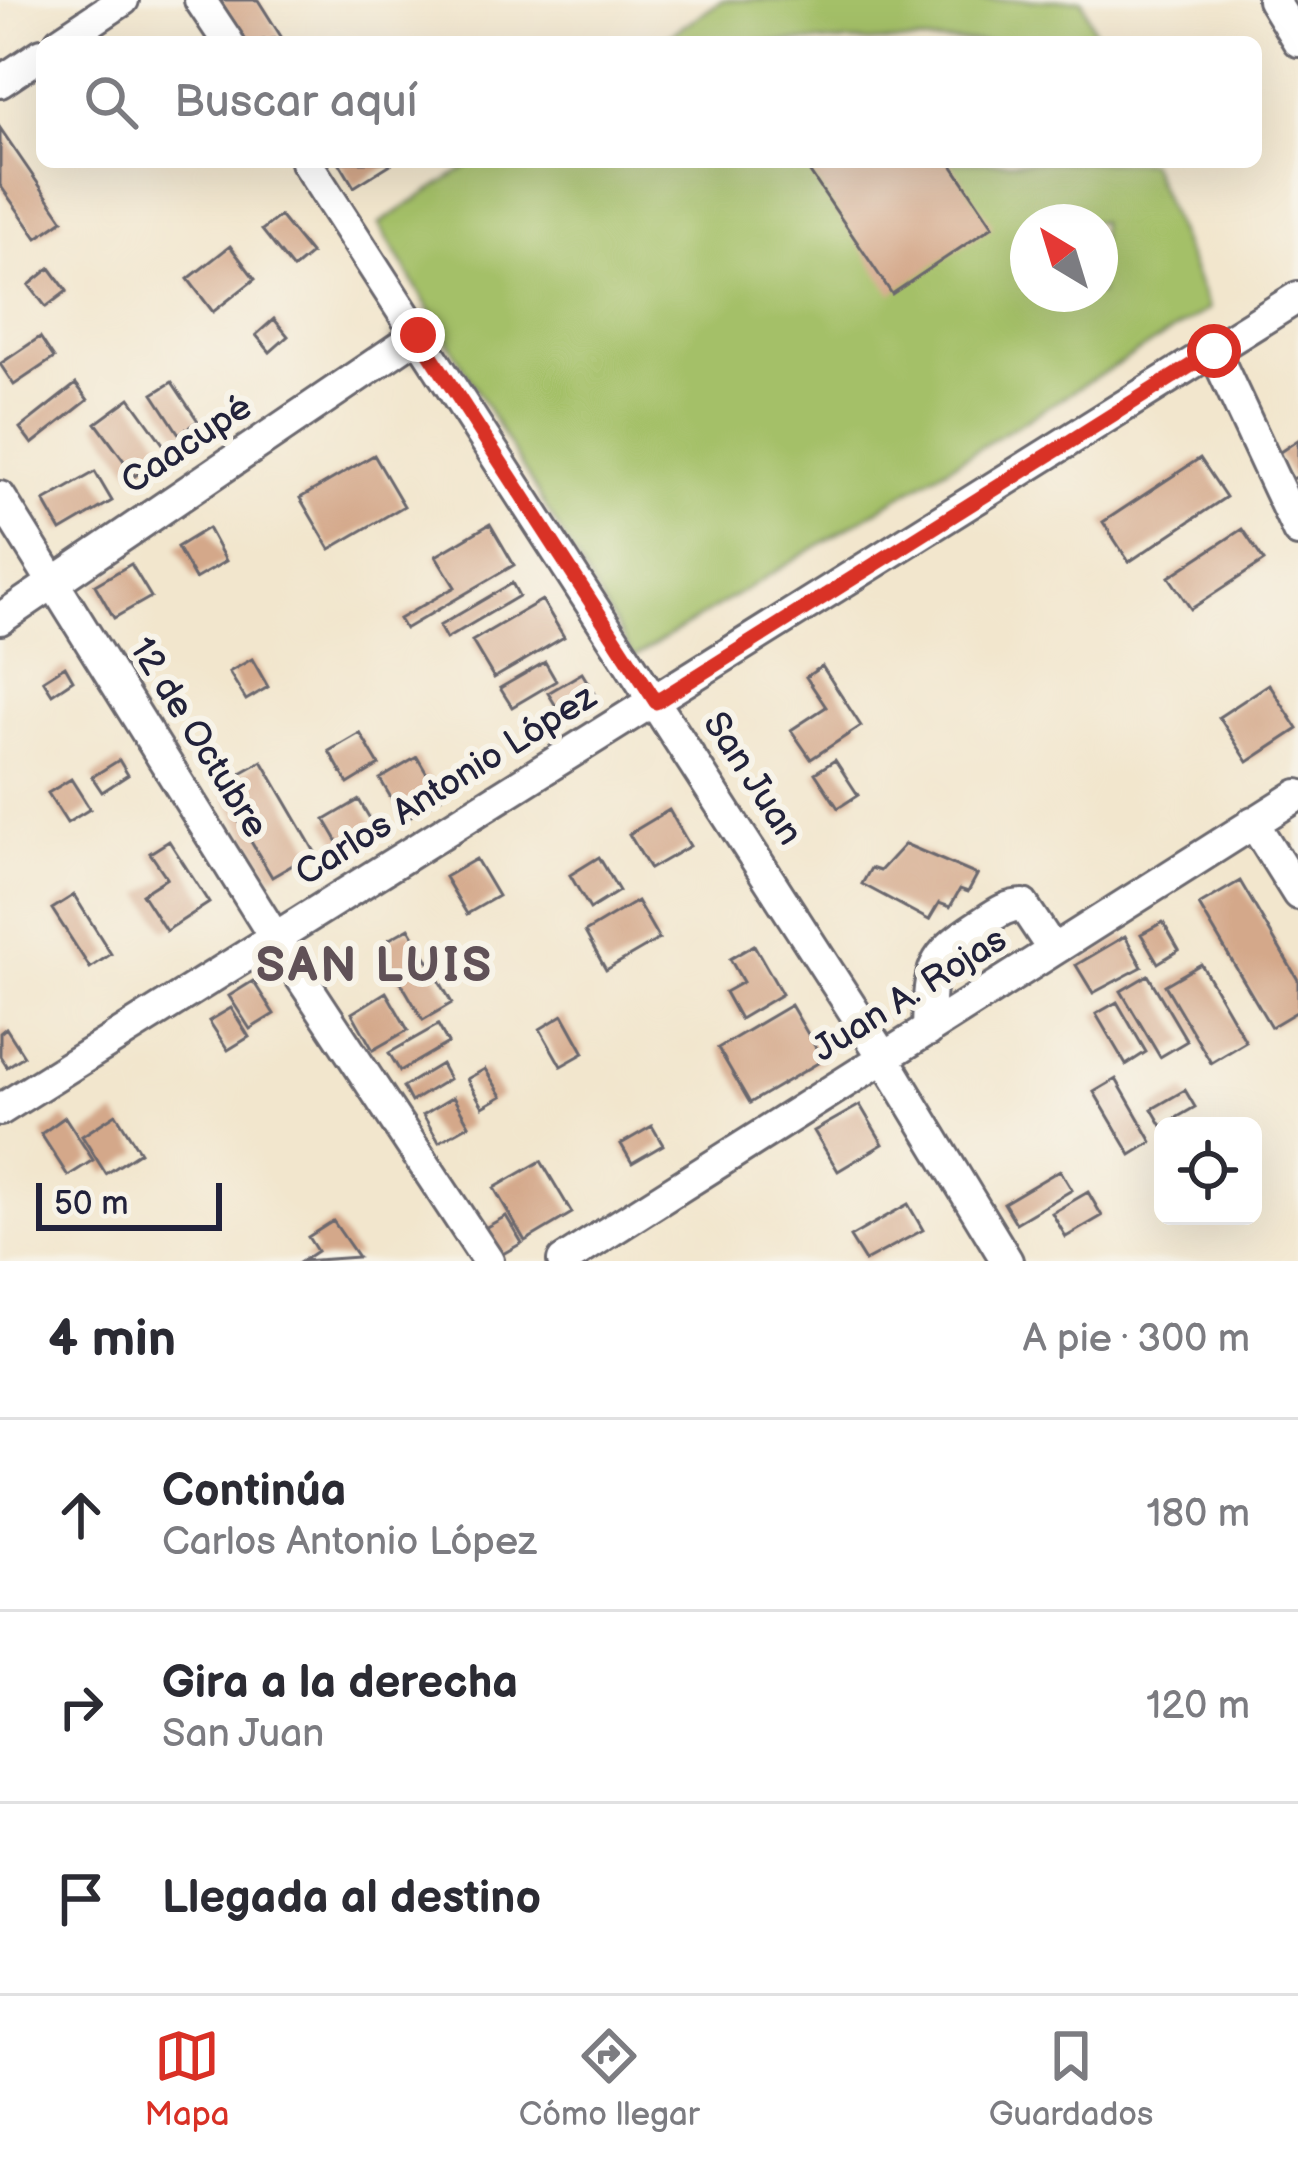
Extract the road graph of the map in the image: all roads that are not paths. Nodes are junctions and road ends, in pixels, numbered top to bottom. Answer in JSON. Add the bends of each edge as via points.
{"nodes":[{"id":1,"x":123,"y":0,"type":"edge"},
{"id":2,"x":200,"y":0,"type":"edge"},
{"id":3,"x":1274,"y":0,"type":"edge"},
{"id":4,"x":69,"y":36,"type":"edge"},
{"id":5,"x":224,"y":36,"type":"edge"},
{"id":6,"x":1298,"y":41,"type":"edge"},
{"id":7,"x":36,"y":58,"type":"edge"},
{"id":8,"x":0,"y":82,"type":"edge"},
{"id":9,"x":310,"y":168,"type":"edge"},
{"id":10,"x":1298,"y":297,"type":"edge"},
{"id":11,"x":418,"y":335,"type":"junction"},
{"id":12,"x":1214,"y":351,"type":"junction"},
{"id":13,"x":0,"y":497,"type":"edge"},
{"id":14,"x":1298,"y":531,"type":"edge"},
{"id":15,"x":56,"y":582,"type":"junction"},
{"id":16,"x":0,"y":619,"type":"edge"},
{"id":17,"x":656,"y":702,"type":"junction"},
{"id":18,"x":1298,"y":794,"type":"edge"},
{"id":19,"x":1253,"y":822,"type":"junction"},
{"id":20,"x":1298,"y":894,"type":"edge"},
{"id":21,"x":275,"y":938,"type":"junction"},
{"id":22,"x":1053,"y":950,"type":"junction"},
{"id":23,"x":928,"y":1031,"type":"junction"},
{"id":24,"x":884,"y":1058,"type":"junction"},
{"id":25,"x":0,"y":1110,"type":"edge"},
{"id":26,"x":488,"y":1261,"type":"edge"},
{"id":27,"x":563,"y":1261,"type":"edge"},
{"id":28,"x":1007,"y":1261,"type":"edge"}],
"edges":[{"from":1,"to":4,"type":"street"},
{"from":2,"to":5,"type":"street"},
{"from":3,"to":6,"type":"street"},
{"from":7,"to":8,"type":"street"},
{"from":9,"to":11,"type":"street","name":"San Juan"},
{"from":10,"to":12,"type":"street","name":"Carlos Antonio López"},
{"from":11,"to":15,"type":"street","name":"Caacupé"},
{"from":11,"to":17,"type":"street","name":"San Juan"},
{"from":12,"to":14,"type":"street"},
{"from":12,"to":17,"type":"street","name":"Carlos Antonio López"},
{"from":13,"to":15,"type":"street","name":"12 de Octubre"},
{"from":15,"to":16,"type":"street","name":"Caacupé"},
{"from":15,"to":21,"type":"street","name":"12 de Octubre"},
{"from":17,"to":21,"type":"street","name":"Carlos Antonio López"},
{"from":17,"to":24,"type":"street","name":"San Juan"},
{"from":18,"to":19,"type":"street","name":"Juan A. Rojas"},
{"from":19,"to":20,"type":"street"},
{"from":19,"to":22,"type":"street","name":"Juan A. Rojas"},
{"from":21,"to":25,"type":"street","name":"Carlos Antonio López"},
{"from":21,"to":26,"type":"street","name":"12 de Octubre"},
{"from":22,"to":23,"type":"street","name":"Juan A. Rojas"},
{"from":22,"to":23,"type":"street","via":[[1023,905],[948,944],[930,971]]},
{"from":23,"to":24,"type":"street","name":"Juan A. Rojas"},
{"from":24,"to":27,"type":"street","name":"Juan A. Rojas"},
{"from":24,"to":28,"type":"street","name":"San Juan"}]}
